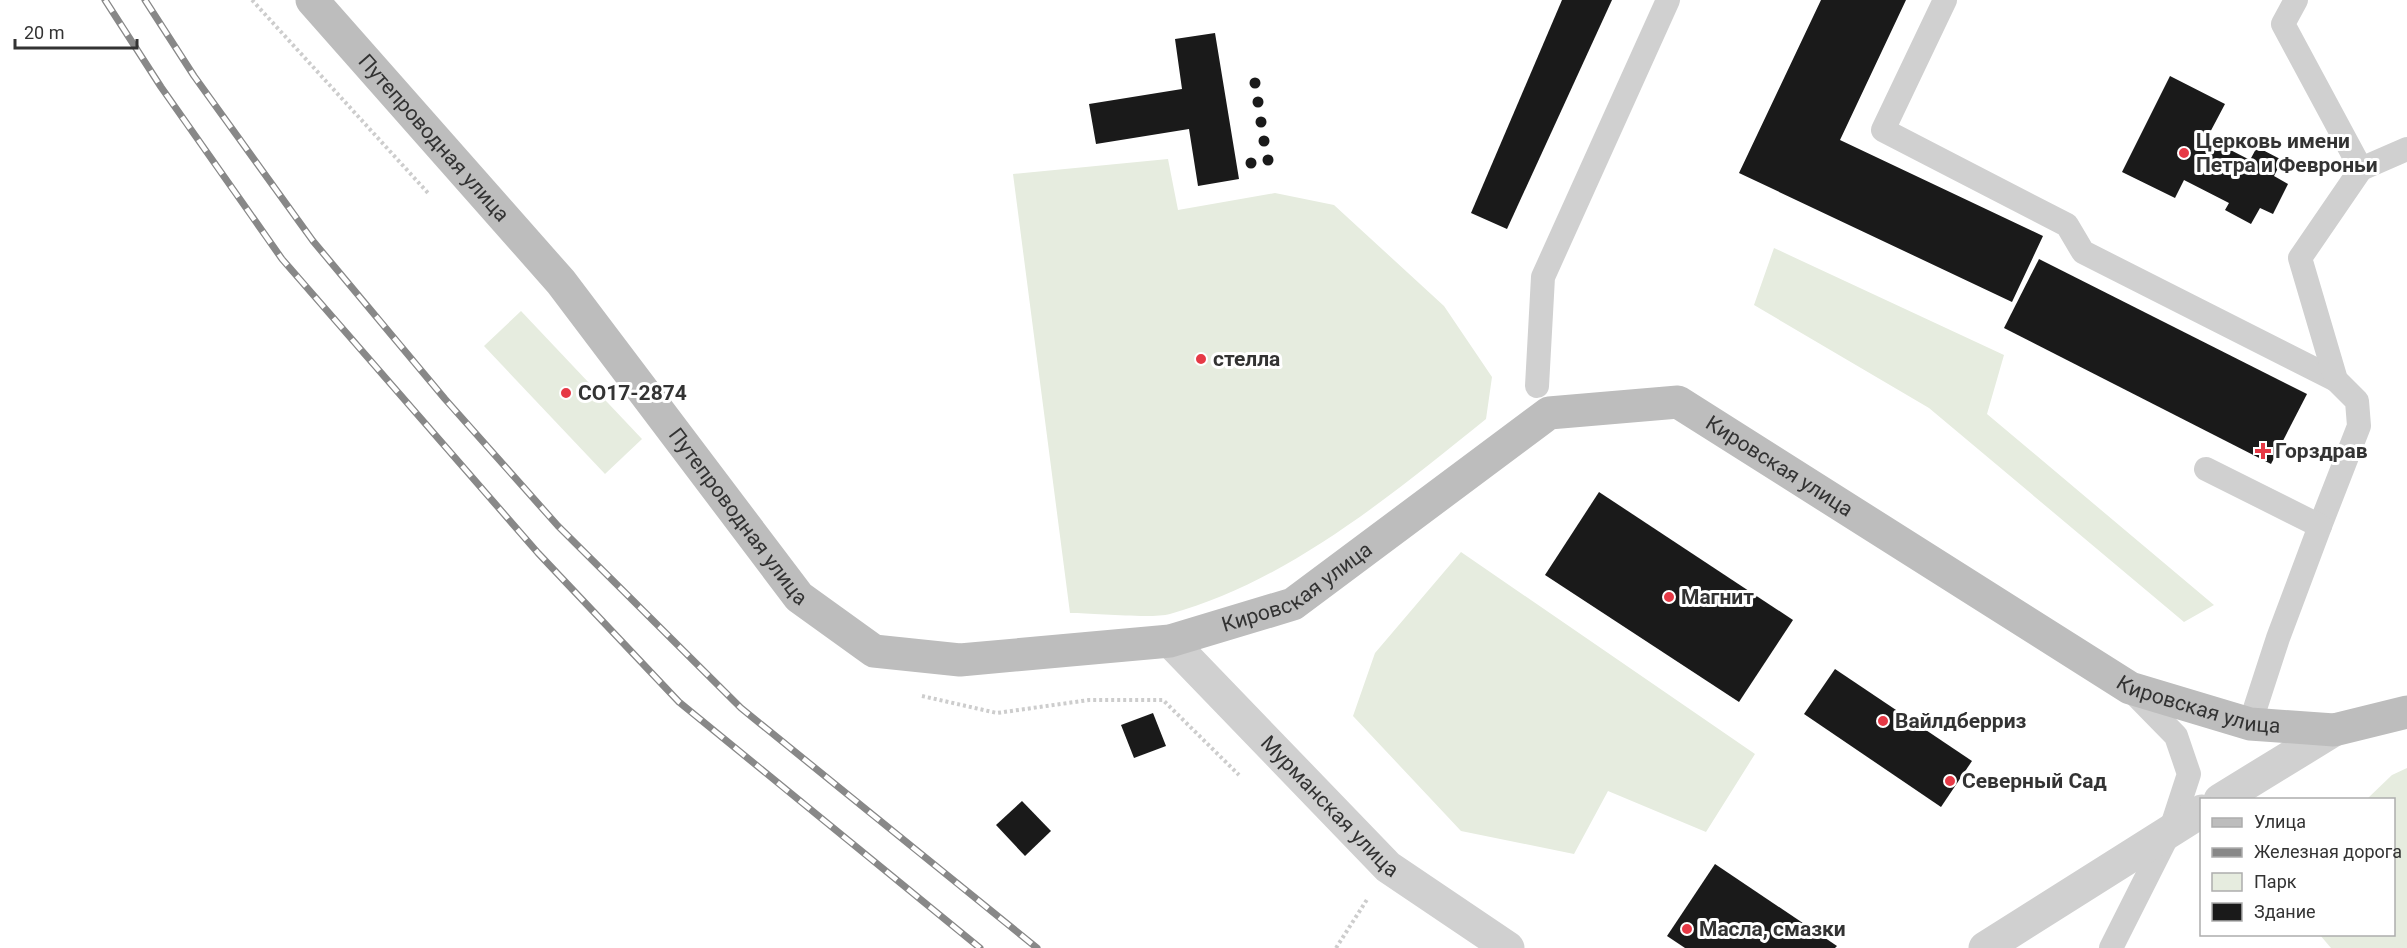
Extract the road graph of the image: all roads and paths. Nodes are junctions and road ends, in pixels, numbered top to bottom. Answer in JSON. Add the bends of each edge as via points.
{"nodes":[{"id":1,"x":312,"y":0,"type":"edge"},
{"id":2,"x":1668,"y":0,"type":"edge"},
{"id":3,"x":1945,"y":0,"type":"edge"},
{"id":4,"x":2296,"y":0,"type":"edge"},
{"id":5,"x":2407,"y":149,"type":"edge"},
{"id":6,"x":2361,"y":169,"type":"junction"},
{"id":7,"x":2336,"y":380,"type":"junction"},
{"id":8,"x":1537,"y":386,"type":"dead end"},
{"id":9,"x":2206,"y":469,"type":"dead end"},
{"id":10,"x":2320,"y":526,"type":"junction"},
{"id":11,"x":1170,"y":641,"type":"junction"},
{"id":12,"x":2130,"y":688,"type":"junction"},
{"id":13,"x":2407,"y":712,"type":"edge"},
{"id":14,"x":2250,"y":724,"type":"junction"},
{"id":15,"x":2334,"y":730,"type":"junction"},
{"id":16,"x":2223,"y":798,"type":"edge"},
{"id":17,"x":2200,"y":812,"type":"edge"},
{"id":18,"x":2171,"y":830,"type":"junction"},
{"id":19,"x":1358,"y":914,"type":"dead end"},
{"id":20,"x":1336,"y":948,"type":"edge"},
{"id":21,"x":1508,"y":948,"type":"edge"},
{"id":22,"x":1985,"y":948,"type":"edge"},
{"id":23,"x":2111,"y":948,"type":"edge"}],
"edges":[{"from":1,"to":11,"type":"main road","name":"Путепроводная улица","via":[[561,282],[799,597],[874,651],[960,660]]},
{"from":2,"to":8,"type":"lane","via":[[1543,277]]},
{"from":3,"to":7,"type":"lane","via":[[1883,130],[2067,225],[2083,252]]},
{"from":4,"to":6,"type":"lane","via":[[2283,24]]},
{"from":5,"to":6,"type":"lane"},
{"from":6,"to":7,"type":"lane","via":[[2300,258]]},
{"from":7,"to":10,"type":"lane","via":[[2357,400],[2359,426]]},
{"from":9,"to":10,"type":"lane"},
{"from":10,"to":14,"type":"lane"},
{"from":11,"to":12,"type":"main road","name":"Кировская улица","via":[[1293,604],[1549,413],[1678,402]]},
{"from":11,"to":21,"type":"street","name":"Мурманская улица","via":[[1388,867]]},
{"from":12,"to":14,"type":"main road","name":"Кировская улица"},
{"from":12,"to":18,"type":"lane","via":[[2176,736],[2189,774]]},
{"from":13,"to":15,"type":"main road","name":"Кировская улица"},
{"from":14,"to":15,"type":"main road","name":"Кировская улица"},
{"from":15,"to":16,"type":"street"},
{"from":17,"to":18,"type":"street"},
{"from":18,"to":22,"type":"street"},
{"from":18,"to":23,"type":"lane"},
{"from":19,"to":20,"type":"path"}]}
